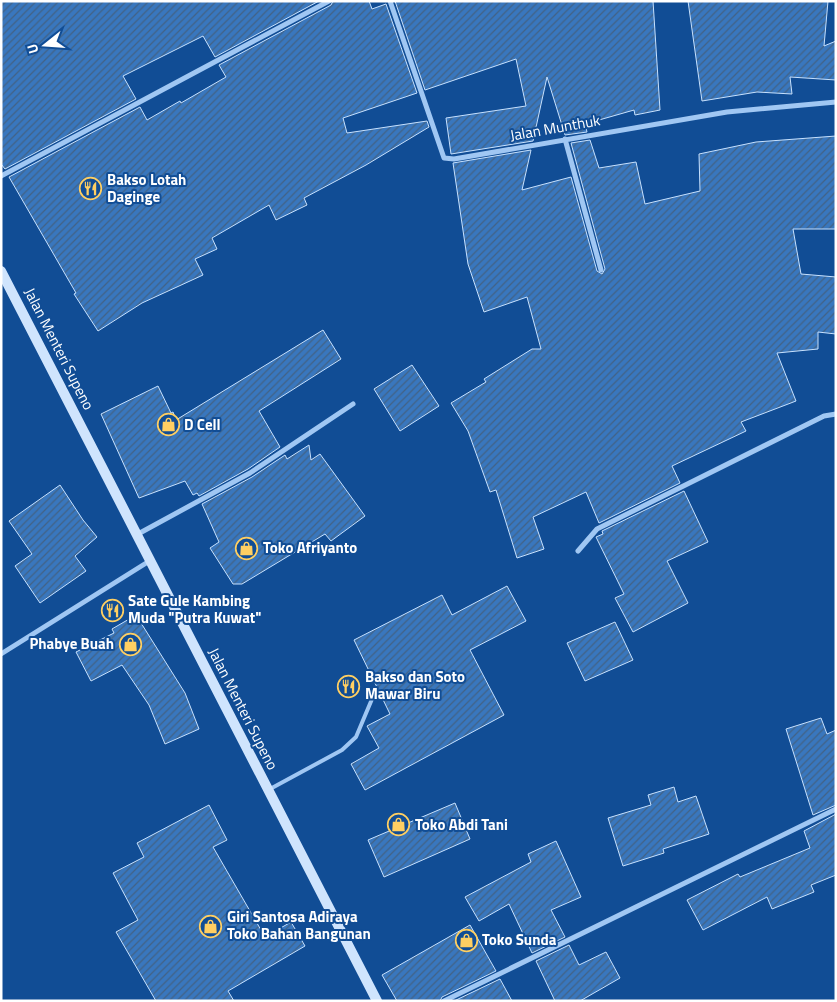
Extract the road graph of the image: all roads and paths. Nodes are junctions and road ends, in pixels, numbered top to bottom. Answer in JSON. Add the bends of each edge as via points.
{"nodes":[{"id":1,"x":329,"y":1,"type":"edge"},
{"id":2,"x":390,"y":1,"type":"edge"},
{"id":3,"x":836,"y":102,"type":"edge"},
{"id":4,"x":565,"y":138,"type":"junction"},
{"id":5,"x":1,"y":176,"type":"edge"},
{"id":6,"x":601,"y":270,"type":"dead end"},
{"id":7,"x":1,"y":271,"type":"edge"},
{"id":8,"x":353,"y":404,"type":"dead end"},
{"id":9,"x":836,"y":414,"type":"edge"},
{"id":10,"x":138,"y":534,"type":"junction"},
{"id":11,"x":578,"y":551,"type":"dead end"},
{"id":12,"x":151,"y":560,"type":"junction"},
{"id":13,"x":1,"y":654,"type":"edge"},
{"id":14,"x":372,"y":699,"type":"dead end"},
{"id":15,"x":268,"y":790,"type":"junction"},
{"id":16,"x":836,"y":809,"type":"edge"},
{"id":17,"x":377,"y":1001,"type":"edge"},
{"id":18,"x":444,"y":1001,"type":"edge"}],
"edges":[{"from":1,"to":5,"type":"street"},
{"from":2,"to":4,"type":"street","name":"Jalan Munthuk","via":[[444,158],[454,159]]},
{"from":3,"to":4,"type":"street","name":"Jalan Munthuk","via":[[727,112]]},
{"from":4,"to":6,"type":"street"},
{"from":7,"to":10,"type":"main road","name":"Jalan Menteri Supeno"},
{"from":8,"to":10,"type":"street","via":[[250,473]]},
{"from":9,"to":11,"type":"street","via":[[824,416],[597,529]]},
{"from":10,"to":12,"type":"main road","name":"Jalan Menteri Supeno"},
{"from":12,"to":13,"type":"street"},
{"from":12,"to":15,"type":"main road","name":"Jalan Menteri Supeno"},
{"from":14,"to":15,"type":"lane","via":[[356,737],[342,750]]},
{"from":15,"to":17,"type":"main road","name":"Jalan Menteri Supeno"},
{"from":16,"to":18,"type":"street"}]}
